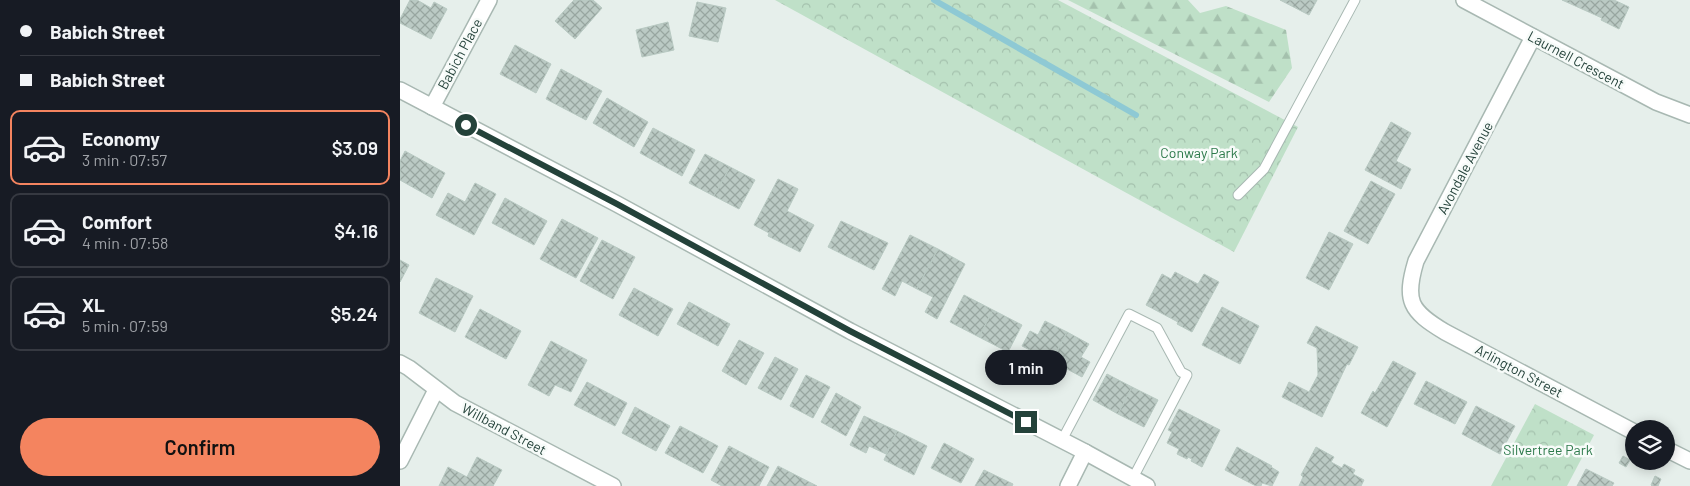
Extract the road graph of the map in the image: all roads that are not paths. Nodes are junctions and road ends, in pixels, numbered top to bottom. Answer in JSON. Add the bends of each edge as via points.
{"nodes":[{"id":1,"x":489,"y":0,"type":"edge"},
{"id":2,"x":1355,"y":0,"type":"edge"},
{"id":3,"x":1464,"y":0,"type":"edge"},
{"id":4,"x":1534,"y":37,"type":"junction"},
{"id":5,"x":400,"y":90,"type":"edge"},
{"id":6,"x":432,"y":107,"type":"junction"},
{"id":7,"x":1690,"y":115,"type":"edge"},
{"id":8,"x":1238,"y":195,"type":"dead end"},
{"id":9,"x":1410,"y":302,"type":"joint"},
{"id":10,"x":400,"y":363,"type":"edge"},
{"id":11,"x":436,"y":390,"type":"junction"},
{"id":12,"x":1625,"y":427,"type":"edge"},
{"id":13,"x":1062,"y":440,"type":"junction"},
{"id":14,"x":1086,"y":452,"type":"junction"},
{"id":15,"x":1675,"y":454,"type":"edge"},
{"id":16,"x":400,"y":461,"type":"edge"},
{"id":17,"x":1690,"y":461,"type":"edge"},
{"id":18,"x":1133,"y":478,"type":"junction"},
{"id":19,"x":613,"y":486,"type":"edge"},
{"id":20,"x":1068,"y":486,"type":"edge"},
{"id":21,"x":1147,"y":486,"type":"edge"}],
"edges":[{"from":1,"to":6,"type":"street","name":"Babich Place"},
{"from":2,"to":8,"type":"lane","via":[[1264,169]]},
{"from":3,"to":4,"type":"street","name":"Laurnell Crescent"},
{"from":4,"to":7,"type":"street","name":"Laurnell Crescent","via":[[1656,102]]},
{"from":4,"to":9,"type":"street","name":"Avondale Avenue","via":[[1416,261],[1410,282]]},
{"from":5,"to":6,"type":"street"},
{"from":6,"to":13,"type":"street","via":[[850,331]]},
{"from":9,"to":12,"type":"street","name":"Arlington Street","via":[[1426,320],[1444,332]]},
{"from":10,"to":11,"type":"street","name":"Willband Street"},
{"from":11,"to":16,"type":"street"},
{"from":11,"to":19,"type":"street","name":"Willband Street"},
{"from":13,"to":14,"type":"street"},
{"from":13,"to":18,"type":"lane","via":[[1129,314],[1157,328],[1180,372],[1187,375]]},
{"from":14,"to":18,"type":"street"},
{"from":14,"to":20,"type":"street"},
{"from":15,"to":17,"type":"street"},
{"from":18,"to":21,"type":"street"}]}
